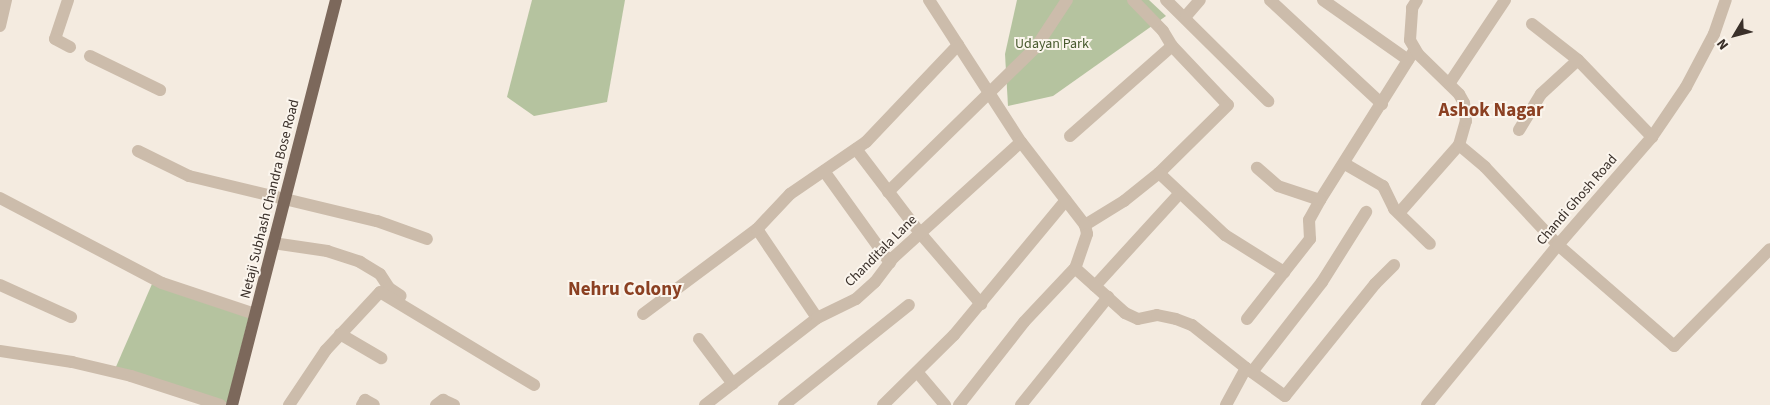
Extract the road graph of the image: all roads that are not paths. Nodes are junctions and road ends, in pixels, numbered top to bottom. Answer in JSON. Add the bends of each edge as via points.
{"nodes":[{"id":1,"x":6,"y":0,"type":"edge"},
{"id":2,"x":68,"y":0,"type":"edge"},
{"id":3,"x":336,"y":0,"type":"edge"},
{"id":4,"x":930,"y":0,"type":"edge"},
{"id":5,"x":1067,"y":0,"type":"edge"},
{"id":6,"x":1133,"y":0,"type":"edge"},
{"id":7,"x":1166,"y":0,"type":"edge"},
{"id":8,"x":1200,"y":0,"type":"edge"},
{"id":9,"x":1270,"y":0,"type":"edge"},
{"id":10,"x":1323,"y":0,"type":"edge"},
{"id":11,"x":1417,"y":0,"type":"edge"},
{"id":12,"x":1505,"y":0,"type":"edge"},
{"id":13,"x":1726,"y":0,"type":"edge"},
{"id":14,"x":1186,"y":16,"type":"junction"},
{"id":15,"x":1532,"y":24,"type":"dead end"},
{"id":16,"x":0,"y":26,"type":"edge"},
{"id":17,"x":958,"y":45,"type":"junction"},
{"id":18,"x":1172,"y":46,"type":"junction"},
{"id":19,"x":70,"y":47,"type":"dead end"},
{"id":20,"x":1411,"y":54,"type":"junction"},
{"id":21,"x":90,"y":56,"type":"dead end"},
{"id":22,"x":1578,"y":60,"type":"junction"},
{"id":23,"x":1450,"y":84,"type":"junction"},
{"id":24,"x":160,"y":90,"type":"dead end"},
{"id":25,"x":988,"y":93,"type":"junction"},
{"id":26,"x":1268,"y":101,"type":"dead end"},
{"id":27,"x":1382,"y":104,"type":"junction"},
{"id":28,"x":1519,"y":130,"type":"dead end"},
{"id":29,"x":1070,"y":136,"type":"dead end"},
{"id":30,"x":1652,"y":137,"type":"junction"},
{"id":31,"x":1021,"y":142,"type":"junction"},
{"id":32,"x":1459,"y":145,"type":"junction"},
{"id":33,"x":856,"y":149,"type":"junction"},
{"id":34,"x":138,"y":151,"type":"dead end"},
{"id":35,"x":1345,"y":164,"type":"junction"},
{"id":36,"x":1257,"y":168,"type":"dead end"},
{"id":37,"x":824,"y":171,"type":"junction"},
{"id":38,"x":1159,"y":173,"type":"junction"},
{"id":39,"x":888,"y":192,"type":"junction"},
{"id":40,"x":1179,"y":194,"type":"junction"},
{"id":41,"x":0,"y":198,"type":"edge"},
{"id":42,"x":285,"y":200,"type":"junction"},
{"id":43,"x":1066,"y":200,"type":"junction"},
{"id":44,"x":1320,"y":200,"type":"junction"},
{"id":45,"x":1366,"y":212,"type":"dead end"},
{"id":46,"x":1399,"y":213,"type":"junction"},
{"id":47,"x":1085,"y":225,"type":"junction"},
{"id":48,"x":757,"y":229,"type":"junction"},
{"id":49,"x":920,"y":233,"type":"junction"},
{"id":50,"x":427,"y":239,"type":"dead end"},
{"id":51,"x":274,"y":243,"type":"junction"},
{"id":52,"x":1430,"y":244,"type":"dead end"},
{"id":53,"x":1558,"y":244,"type":"junction"},
{"id":54,"x":1770,"y":249,"type":"edge"},
{"id":55,"x":890,"y":263,"type":"junction"},
{"id":56,"x":1394,"y":265,"type":"dead end"},
{"id":57,"x":1075,"y":268,"type":"junction"},
{"id":58,"x":1284,"y":272,"type":"junction"},
{"id":59,"x":0,"y":285,"type":"edge"},
{"id":60,"x":1096,"y":286,"type":"junction"},
{"id":61,"x":1108,"y":297,"type":"junction"},
{"id":62,"x":980,"y":304,"type":"junction"},
{"id":63,"x":908,"y":305,"type":"dead end"},
{"id":64,"x":255,"y":314,"type":"junction"},
{"id":65,"x":643,"y":314,"type":"dead end"},
{"id":66,"x":71,"y":317,"type":"dead end"},
{"id":67,"x":817,"y":318,"type":"junction"},
{"id":68,"x":1247,"y":319,"type":"dead end"},
{"id":69,"x":340,"y":334,"type":"junction"},
{"id":70,"x":699,"y":340,"type":"dead end"},
{"id":71,"x":0,"y":351,"type":"edge"},
{"id":72,"x":381,"y":358,"type":"dead end"},
{"id":73,"x":1249,"y":370,"type":"junction"},
{"id":74,"x":918,"y":373,"type":"junction"},
{"id":75,"x":733,"y":384,"type":"junction"},
{"id":76,"x":220,"y":405,"type":"edge"},
{"id":77,"x":232,"y":405,"type":"edge"},
{"id":78,"x":289,"y":405,"type":"edge"},
{"id":79,"x":362,"y":405,"type":"edge"},
{"id":80,"x":374,"y":405,"type":"edge"},
{"id":81,"x":436,"y":405,"type":"edge"},
{"id":82,"x":454,"y":405,"type":"edge"},
{"id":83,"x":705,"y":405,"type":"edge"},
{"id":84,"x":784,"y":405,"type":"edge"},
{"id":85,"x":883,"y":405,"type":"edge"},
{"id":86,"x":945,"y":405,"type":"edge"},
{"id":87,"x":959,"y":405,"type":"edge"},
{"id":88,"x":1021,"y":405,"type":"edge"},
{"id":89,"x":1226,"y":405,"type":"edge"},
{"id":90,"x":1427,"y":405,"type":"edge"}],
"edges":[{"from":1,"to":16,"type":"street"},
{"from":2,"to":19,"type":"street","via":[[55,39]]},
{"from":3,"to":42,"type":"main road","name":"Netaji Subhash Chandra Bose Road"},
{"from":4,"to":17,"type":"street"},
{"from":5,"to":25,"type":"street","via":[[1036,47]]},
{"from":6,"to":18,"type":"street","via":[[1163,31]]},
{"from":7,"to":14,"type":"street"},
{"from":8,"to":14,"type":"street"},
{"from":9,"to":27,"type":"street"},
{"from":10,"to":20,"type":"street"},
{"from":11,"to":20,"type":"street","via":[[1412,8]]},
{"from":12,"to":23,"type":"street"},
{"from":13,"to":30,"type":"street","name":"Chandi Ghosh Road","via":[[1714,34],[1686,87]]},
{"from":14,"to":26,"type":"street"},
{"from":15,"to":22,"type":"street"},
{"from":17,"to":25,"type":"street"},
{"from":17,"to":33,"type":"street"},
{"from":18,"to":29,"type":"street"},
{"from":18,"to":38,"type":"street","via":[[1228,104]]},
{"from":20,"to":23,"type":"street"},
{"from":20,"to":27,"type":"street"},
{"from":21,"to":24,"type":"street"},
{"from":22,"to":28,"type":"street","via":[[1540,94]]},
{"from":22,"to":30,"type":"street"},
{"from":23,"to":32,"type":"street","via":[[1464,103],[1466,112]]},
{"from":25,"to":31,"type":"street"},
{"from":25,"to":39,"type":"street"},
{"from":27,"to":35,"type":"street"},
{"from":30,"to":53,"type":"street","name":"Chandi Ghosh Road"},
{"from":31,"to":43,"type":"street"},
{"from":31,"to":49,"type":"street","name":"Chanditala Lane"},
{"from":32,"to":46,"type":"street"},
{"from":32,"to":53,"type":"street","via":[[1485,167]]},
{"from":33,"to":37,"type":"street"},
{"from":33,"to":39,"type":"street"},
{"from":34,"to":42,"type":"street","via":[[189,176]]},
{"from":35,"to":44,"type":"street"},
{"from":35,"to":46,"type":"street","via":[[1383,186]]},
{"from":36,"to":44,"type":"street","via":[[1278,186]]},
{"from":37,"to":48,"type":"street","via":[[790,194]]},
{"from":37,"to":55,"type":"street"},
{"from":38,"to":40,"type":"street"},
{"from":38,"to":47,"type":"street","via":[[1124,201]]},
{"from":39,"to":49,"type":"street"},
{"from":40,"to":58,"type":"street","via":[[1225,235]]},
{"from":40,"to":60,"type":"street"},
{"from":41,"to":64,"type":"street","via":[[162,283]]},
{"from":42,"to":50,"type":"street","via":[[379,221]]},
{"from":42,"to":51,"type":"main road","name":"Netaji Subhash Chandra Bose Road"},
{"from":43,"to":47,"type":"street"},
{"from":43,"to":62,"type":"street"},
{"from":44,"to":58,"type":"street","via":[[1310,220],[1310,239]]},
{"from":45,"to":73,"type":"street","via":[[1322,282]]},
{"from":46,"to":52,"type":"street"},
{"from":47,"to":57,"type":"street","via":[[1087,234]]},
{"from":48,"to":65,"type":"street"},
{"from":48,"to":67,"type":"street"},
{"from":49,"to":55,"type":"street","name":"Chanditala Lane"},
{"from":49,"to":62,"type":"street"},
{"from":51,"to":64,"type":"main road","name":"Netaji Subhash Chandra Bose Road"},
{"from":51,"to":69,"type":"street","via":[[327,251],[360,262],[380,274],[389,288],[533,380],[380,292]]},
{"from":53,"to":54,"type":"street","via":[[1674,346]]},
{"from":53,"to":90,"type":"street","name":"Chandi Ghosh Road"},
{"from":55,"to":67,"type":"street","name":"Chanditala Lane","via":[[856,299]]},
{"from":56,"to":73,"type":"street","via":[[1285,396]]},
{"from":57,"to":60,"type":"street"},
{"from":57,"to":87,"type":"street","via":[[1024,322]]},
{"from":58,"to":68,"type":"street"},
{"from":59,"to":66,"type":"street"},
{"from":60,"to":61,"type":"street"},
{"from":61,"to":73,"type":"street","via":[[1125,314],[1138,318],[1157,316],[1192,325]]},
{"from":61,"to":88,"type":"street"},
{"from":62,"to":74,"type":"street"},
{"from":63,"to":84,"type":"street"},
{"from":64,"to":77,"type":"main road","name":"Netaji Subhash Chandra Bose Road"},
{"from":67,"to":75,"type":"street","name":"Chanditala Lane"},
{"from":69,"to":72,"type":"street"},
{"from":69,"to":78,"type":"street"},
{"from":70,"to":75,"type":"street"},
{"from":71,"to":76,"type":"street","via":[[72,362],[131,376]]},
{"from":73,"to":89,"type":"street"},
{"from":74,"to":85,"type":"street"},
{"from":74,"to":86,"type":"street"},
{"from":75,"to":83,"type":"street","name":"Chanditala Lane"},
{"from":79,"to":80,"type":"street","via":[[365,400]]},
{"from":81,"to":82,"type":"street","via":[[443,400]]}]}
